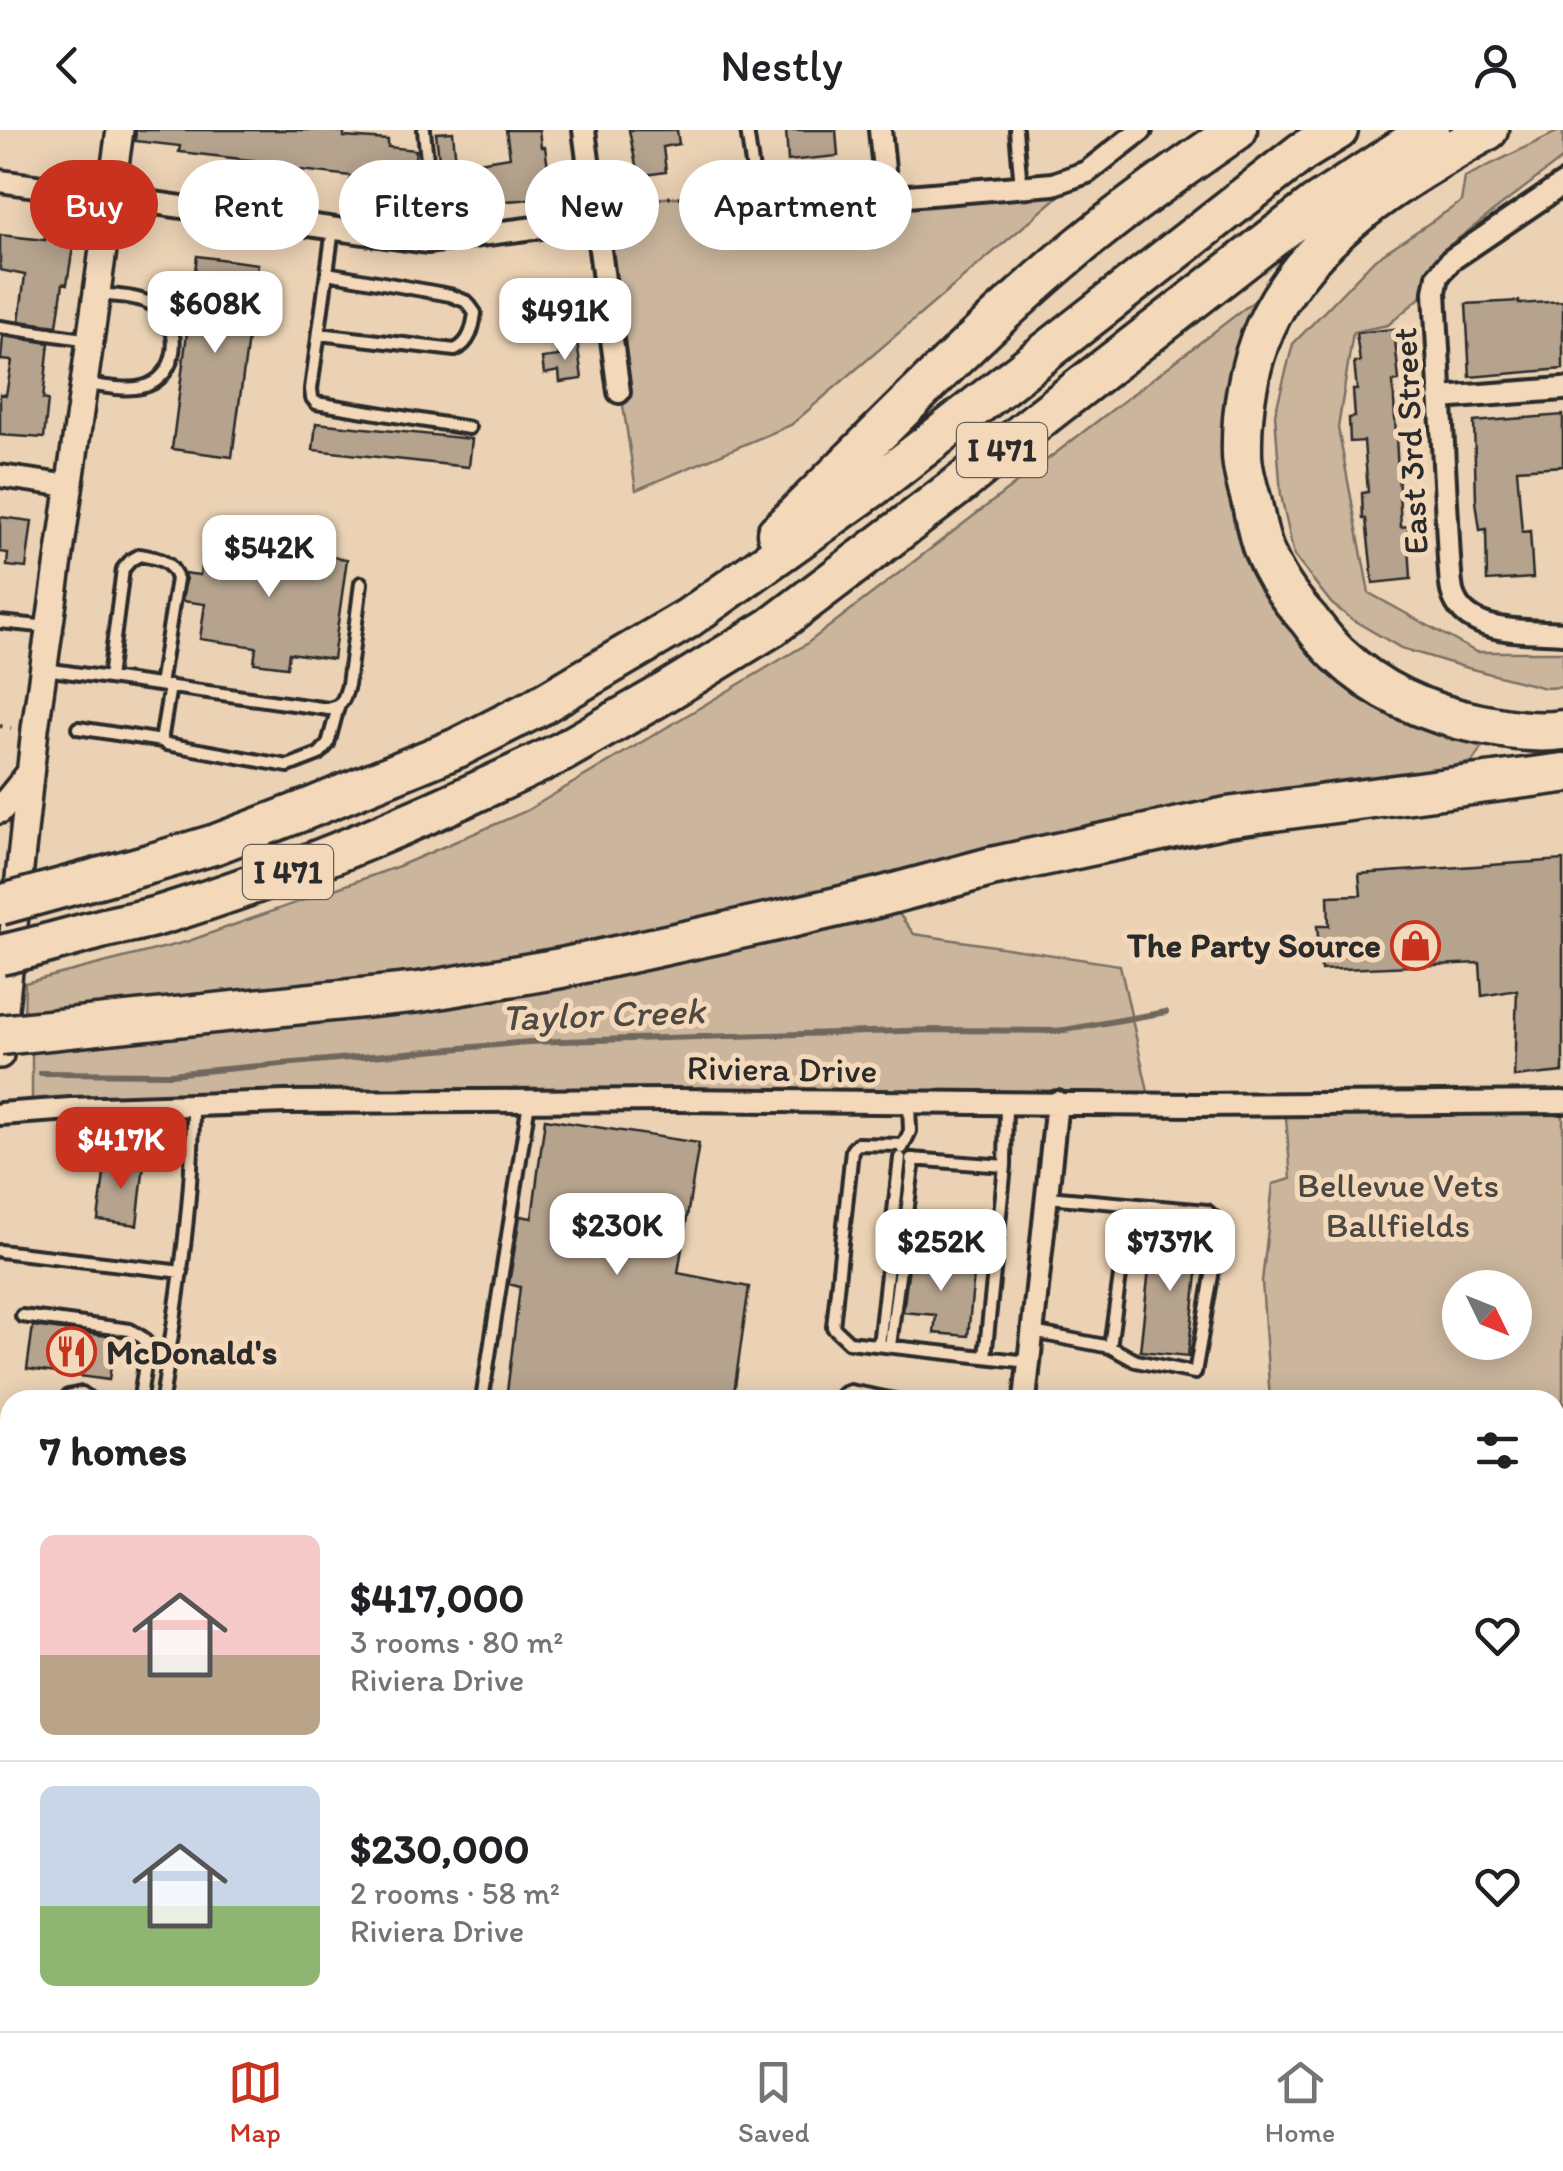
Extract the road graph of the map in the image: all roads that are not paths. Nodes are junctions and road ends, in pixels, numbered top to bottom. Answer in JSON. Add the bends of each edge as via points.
{"nodes":[{"id":1,"x":120,"y":130,"type":"edge"},
{"id":2,"x":424,"y":130,"type":"edge"},
{"id":3,"x":584,"y":130,"type":"edge"},
{"id":4,"x":746,"y":130,"type":"edge"},
{"id":5,"x":880,"y":130,"type":"edge"},
{"id":6,"x":1016,"y":130,"type":"edge"},
{"id":7,"x":1141,"y":130,"type":"edge"},
{"id":8,"x":1237,"y":130,"type":"edge"},
{"id":9,"x":1338,"y":130,"type":"edge"},
{"id":10,"x":1430,"y":130,"type":"edge"},
{"id":11,"x":1488,"y":130,"type":"edge"},
{"id":12,"x":116,"y":160,"type":"edge"},
{"id":13,"x":427,"y":160,"type":"edge"},
{"id":14,"x":588,"y":160,"type":"edge"},
{"id":15,"x":751,"y":160,"type":"edge"},
{"id":16,"x":883,"y":160,"type":"edge"},
{"id":17,"x":0,"y":181,"type":"edge"},
{"id":18,"x":1563,"y":184,"type":"edge"},
{"id":19,"x":30,"y":186,"type":"edge"},
{"id":20,"x":1020,"y":187,"type":"junction"},
{"id":21,"x":912,"y":198,"type":"edge"},
{"id":22,"x":158,"y":205,"type":"edge"},
{"id":23,"x":332,"y":229,"type":"junction"},
{"id":24,"x":339,"y":230,"type":"edge"},
{"id":25,"x":104,"y":250,"type":"edge"},
{"id":26,"x":599,"y":250,"type":"edge"},
{"id":27,"x":327,"y":273,"type":"junction"},
{"id":28,"x":98,"y":294,"type":"junction"},
{"id":29,"x":0,"y":327,"type":"edge"},
{"id":30,"x":318,"y":334,"type":"junction"},
{"id":31,"x":91,"y":340,"type":"junction"},
{"id":32,"x":85,"y":384,"type":"junction"},
{"id":33,"x":1563,"y":389,"type":"edge"},
{"id":34,"x":618,"y":392,"type":"dead end"},
{"id":35,"x":1440,"y":398,"type":"junction"},
{"id":36,"x":468,"y":428,"type":"dead end"},
{"id":37,"x":0,"y":476,"type":"edge"},
{"id":38,"x":70,"y":486,"type":"junction"},
{"id":39,"x":361,"y":583,"type":"dead end"},
{"id":40,"x":687,"y":619,"type":"junction"},
{"id":41,"x":0,"y":622,"type":"edge"},
{"id":42,"x":50,"y":627,"type":"junction"},
{"id":43,"x":1563,"y":633,"type":"edge"},
{"id":44,"x":44,"y":668,"type":"junction"},
{"id":45,"x":109,"y":678,"type":"junction"},
{"id":46,"x":165,"y":686,"type":"junction"},
{"id":47,"x":338,"y":707,"type":"junction"},
{"id":48,"x":78,"y":728,"type":"dead end"},
{"id":49,"x":1563,"y":730,"type":"edge"},
{"id":50,"x":162,"y":741,"type":"junction"},
{"id":51,"x":30,"y":773,"type":"junction"},
{"id":52,"x":1563,"y":773,"type":"edge"},
{"id":53,"x":0,"y":810,"type":"edge"},
{"id":54,"x":10,"y":865,"type":"edge"},
{"id":55,"x":4,"y":933,"type":"edge"},
{"id":56,"x":0,"y":1034,"type":"edge"},
{"id":57,"x":0,"y":1055,"type":"edge"},
{"id":58,"x":529,"y":1102,"type":"junction"},
{"id":59,"x":909,"y":1102,"type":"junction"},
{"id":60,"x":1006,"y":1102,"type":"junction"},
{"id":61,"x":1057,"y":1102,"type":"junction"},
{"id":62,"x":1563,"y":1102,"type":"edge"},
{"id":63,"x":194,"y":1106,"type":"junction"},
{"id":64,"x":0,"y":1114,"type":"edge"},
{"id":65,"x":902,"y":1145,"type":"junction"},
{"id":66,"x":900,"y":1158,"type":"junction"},
{"id":67,"x":914,"y":1159,"type":"junction"},
{"id":68,"x":1005,"y":1166,"type":"junction"},
{"id":69,"x":1047,"y":1198,"type":"junction"},
{"id":70,"x":1130,"y":1204,"type":"junction"},
{"id":71,"x":907,"y":1221,"type":"junction"},
{"id":72,"x":998,"y":1230,"type":"junction"},
{"id":73,"x":0,"y":1252,"type":"edge"},
{"id":74,"x":182,"y":1272,"type":"junction"},
{"id":75,"x":22,"y":1316,"type":"dead end"},
{"id":76,"x":1032,"y":1332,"type":"junction"},
{"id":77,"x":885,"y":1346,"type":"junction"},
{"id":78,"x":1110,"y":1347,"type":"junction"},
{"id":79,"x":985,"y":1358,"type":"junction"},
{"id":80,"x":1029,"y":1362,"type":"junction"},
{"id":81,"x":141,"y":1390,"type":"edge"},
{"id":82,"x":164,"y":1390,"type":"edge"},
{"id":83,"x":484,"y":1390,"type":"edge"},
{"id":84,"x":1027,"y":1390,"type":"edge"}],
"edges":[{"from":1,"to":12,"type":"street"},
{"from":2,"to":13,"type":"lane"},
{"from":3,"to":14,"type":"street"},
{"from":4,"to":15,"type":"lane"},
{"from":5,"to":16,"type":"street"},
{"from":6,"to":20,"type":"lane"},
{"from":7,"to":20,"type":"street","via":[[1087,172]]},
{"from":8,"to":40,"type":"highway","via":[[1060,263]]},
{"from":9,"to":40,"type":"highway","number":"I 471","via":[[873,486]]},
{"from":10,"to":55,"type":"highway","number":"I 471","bridge":true,"via":[[1315,205],[772,627],[562,752],[352,848],[160,916],[50,945]]},
{"from":11,"to":49,"type":"highway","via":[[1410,175],[1332,235],[1302,268],[1264,330],[1251,372],[1242,457],[1275,574],[1339,655],[1381,687],[1441,715],[1514,730]]},
{"from":17,"to":19,"type":"street"},
{"from":18,"to":35,"type":"street","name":"East 3rd Street","via":[[1451,260],[1438,276]]},
{"from":20,"to":21,"type":"street"},
{"from":22,"to":23,"type":"street"},
{"from":23,"to":24,"type":"street"},
{"from":23,"to":27,"type":"lane"},
{"from":25,"to":28,"type":"street"},
{"from":26,"to":34,"type":"street"},
{"from":27,"to":30,"type":"lane"},
{"from":27,"to":30,"type":"lane","via":[[450,295],[467,302],[474,327],[455,350]]},
{"from":28,"to":31,"type":"street"},
{"from":28,"to":32,"type":"lane","via":[[153,305],[172,328],[174,348],[165,370],[148,385]]},
{"from":29,"to":31,"type":"lane"},
{"from":30,"to":36,"type":"lane","via":[[311,389],[316,402]]},
{"from":31,"to":32,"type":"street"},
{"from":32,"to":38,"type":"street"},
{"from":33,"to":35,"type":"street"},
{"from":35,"to":43,"type":"street","name":"East 3rd Street","via":[[1456,602],[1484,625]]},
{"from":37,"to":38,"type":"street"},
{"from":38,"to":42,"type":"street"},
{"from":39,"to":47,"type":"lane","via":[[348,686]]},
{"from":40,"to":55,"type":"highway","number":"I 471","bridge":true,"via":[[457,748]]},
{"from":41,"to":42,"type":"lane"},
{"from":42,"to":44,"type":"street"},
{"from":44,"to":45,"type":"lane"},
{"from":44,"to":51,"type":"street"},
{"from":45,"to":46,"type":"lane"},
{"from":45,"to":46,"type":"lane","via":[[123,569],[140,555],[166,562],[176,580]]},
{"from":46,"to":47,"type":"lane"},
{"from":46,"to":50,"type":"lane"},
{"from":47,"to":50,"type":"lane","via":[[328,744],[288,766]]},
{"from":48,"to":50,"type":"lane"},
{"from":51,"to":53,"type":"street"},
{"from":51,"to":54,"type":"street"},
{"from":52,"to":56,"type":"highway","bridge":true,"via":[[1226,818],[561,968],[420,992]]},
{"from":54,"to":55,"type":"street"},
{"from":55,"to":57,"type":"street"},
{"from":58,"to":59,"type":"street","name":"Riviera Drive"},
{"from":58,"to":63,"type":"street","name":"Riviera Drive"},
{"from":58,"to":83,"type":"lane"},
{"from":59,"to":60,"type":"street","name":"Riviera Drive"},
{"from":59,"to":65,"type":"lane","via":[[910,1130]]},
{"from":60,"to":61,"type":"street","name":"Riviera Drive"},
{"from":60,"to":68,"type":"lane"},
{"from":61,"to":62,"type":"street","name":"Riviera Drive"},
{"from":61,"to":69,"type":"street"},
{"from":63,"to":64,"type":"street","name":"Riviera Drive"},
{"from":63,"to":74,"type":"lane"},
{"from":65,"to":66,"type":"lane"},
{"from":65,"to":77,"type":"lane","via":[[858,1144],[852,1150],[833,1327],[849,1342]]},
{"from":66,"to":67,"type":"lane"},
{"from":66,"to":77,"type":"lane"},
{"from":67,"to":68,"type":"lane"},
{"from":67,"to":71,"type":"lane"},
{"from":68,"to":72,"type":"lane"},
{"from":69,"to":70,"type":"lane"},
{"from":69,"to":76,"type":"street"},
{"from":70,"to":78,"type":"lane"},
{"from":70,"to":78,"type":"lane","via":[[1208,1211],[1220,1224],[1195,1373],[1136,1361]]},
{"from":71,"to":72,"type":"lane"},
{"from":71,"to":77,"type":"lane"},
{"from":72,"to":79,"type":"lane"},
{"from":73,"to":74,"type":"lane"},
{"from":74,"to":82,"type":"lane"},
{"from":75,"to":81,"type":"lane","via":[[130,1330],[143,1338],[148,1344]]},
{"from":76,"to":78,"type":"lane"},
{"from":76,"to":80,"type":"street"},
{"from":77,"to":79,"type":"lane"},
{"from":79,"to":80,"type":"lane"},
{"from":80,"to":84,"type":"street"}]}
